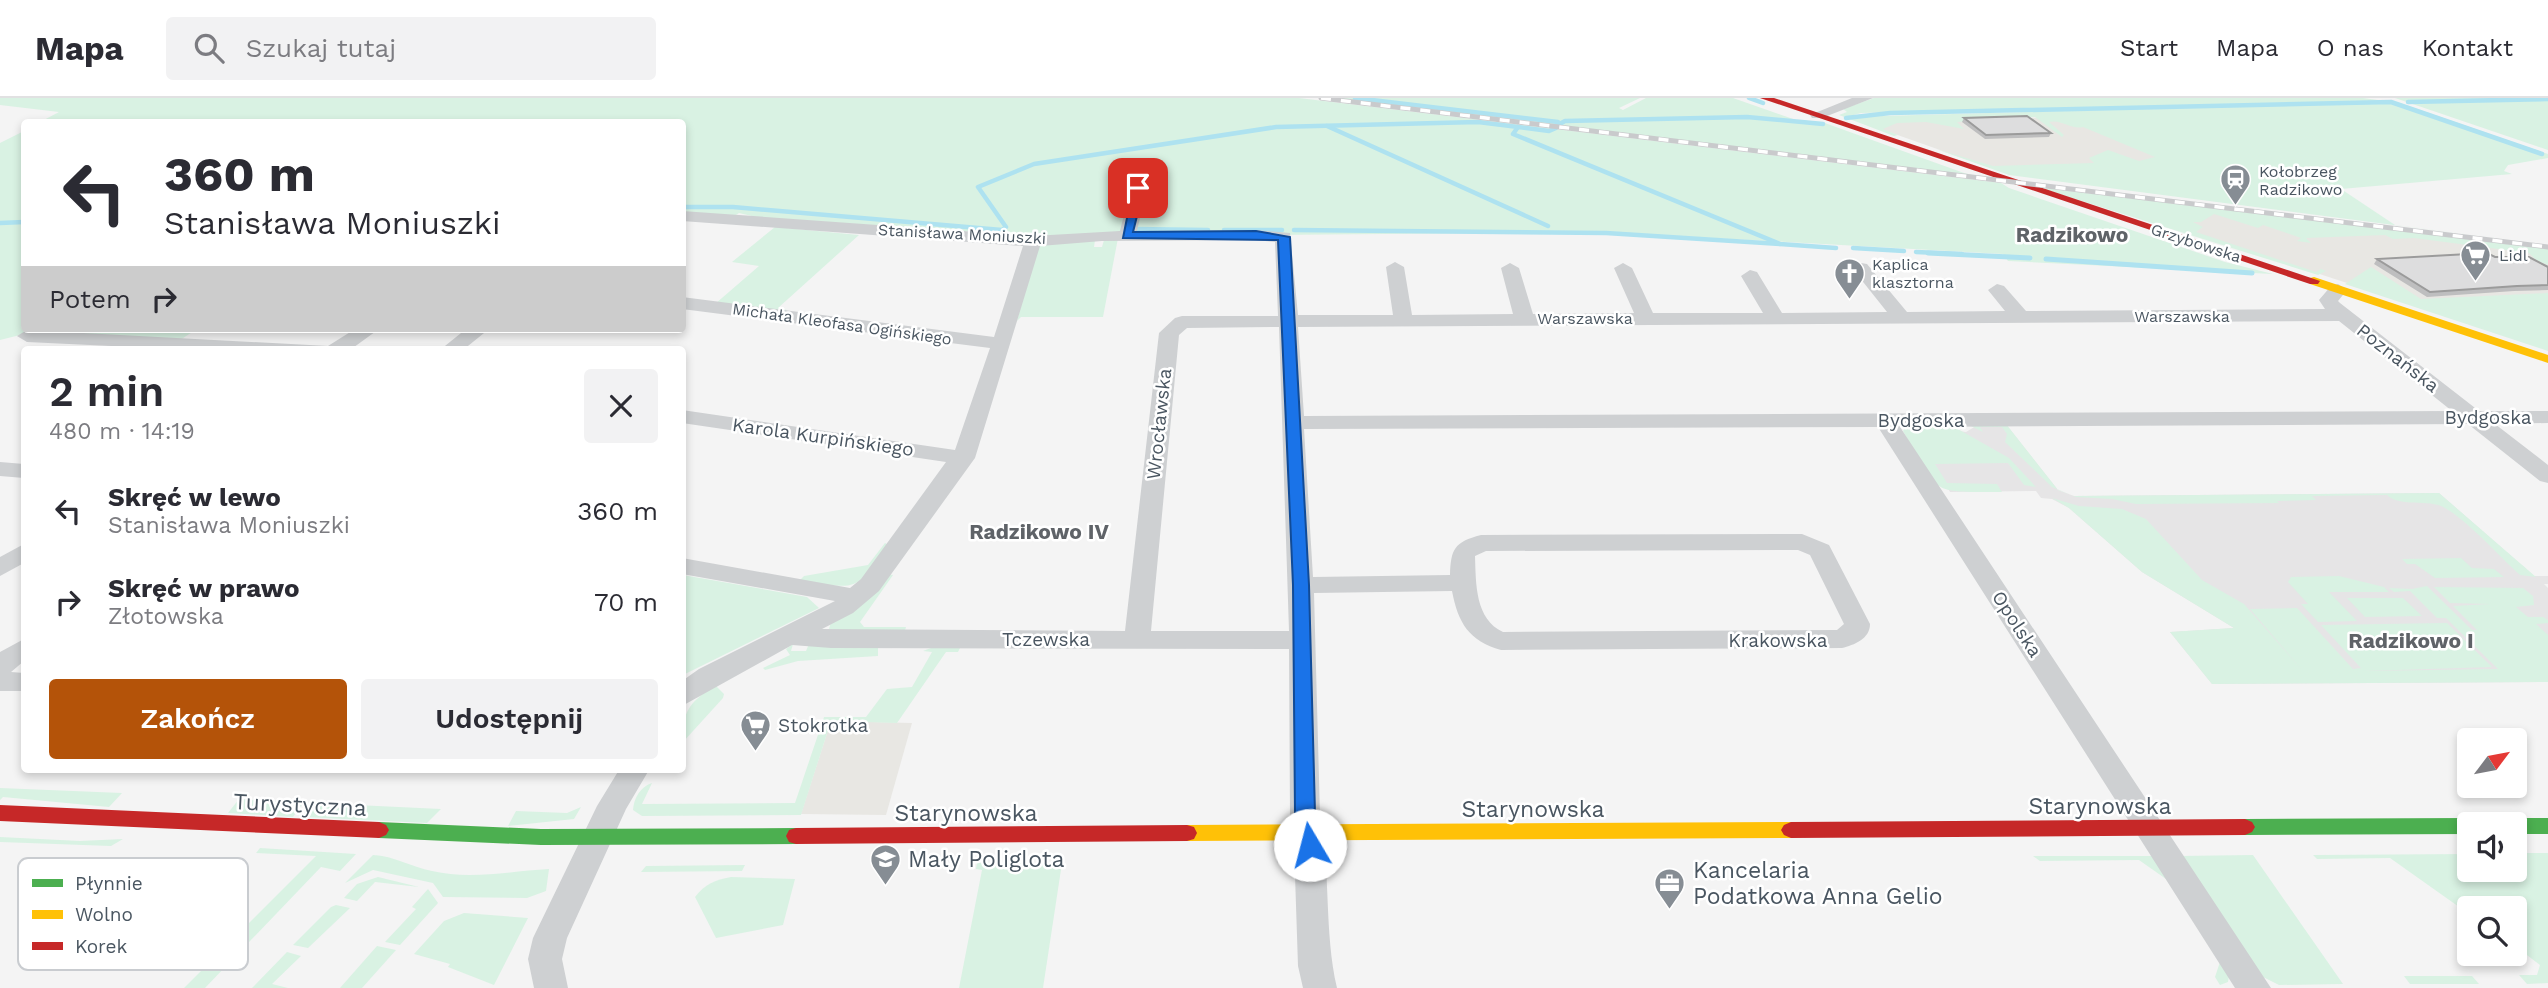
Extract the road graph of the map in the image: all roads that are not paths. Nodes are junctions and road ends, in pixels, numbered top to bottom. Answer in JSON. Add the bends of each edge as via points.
{"nodes":[{"id":1,"x":1765,"y":98,"type":"edge"},
{"id":2,"x":1866,"y":98,"type":"edge"},
{"id":3,"x":1817,"y":115,"type":"junction"},
{"id":4,"x":1144,"y":165,"type":"dead end"},
{"id":5,"x":686,"y":216,"type":"edge"},
{"id":6,"x":1127,"y":236,"type":"junction"},
{"id":7,"x":1033,"y":241,"type":"junction"},
{"id":8,"x":1395,"y":267,"type":"dead end"},
{"id":9,"x":1510,"y":268,"type":"dead end"},
{"id":10,"x":1623,"y":268,"type":"dead end"},
{"id":11,"x":1861,"y":268,"type":"dead end"},
{"id":12,"x":1751,"y":275,"type":"dead end"},
{"id":13,"x":1997,"y":290,"type":"dead end"},
{"id":14,"x":2338,"y":290,"type":"junction"},
{"id":15,"x":686,"y":304,"type":"edge"},
{"id":16,"x":2343,"y":315,"type":"junction"},
{"id":17,"x":1775,"y":317,"type":"junction"},
{"id":18,"x":1901,"y":317,"type":"junction"},
{"id":19,"x":2021,"y":317,"type":"junction"},
{"id":20,"x":1524,"y":318,"type":"junction"},
{"id":21,"x":1646,"y":318,"type":"junction"},
{"id":22,"x":1288,"y":319,"type":"junction"},
{"id":23,"x":1403,"y":319,"type":"junction"},
{"id":24,"x":363,"y":333,"type":"edge"},
{"id":25,"x":473,"y":333,"type":"edge"},
{"id":26,"x":27,"y":336,"type":"dead end"},
{"id":27,"x":1002,"y":344,"type":"junction"},
{"id":28,"x":237,"y":346,"type":"edge"},
{"id":29,"x":342,"y":346,"type":"edge"},
{"id":30,"x":456,"y":346,"type":"edge"},
{"id":31,"x":2548,"y":359,"type":"edge"},
{"id":32,"x":2473,"y":416,"type":"junction"},
{"id":33,"x":2548,"y":416,"type":"edge"},
{"id":34,"x":686,"y":417,"type":"edge"},
{"id":35,"x":1885,"y":420,"type":"junction"},
{"id":36,"x":1294,"y":423,"type":"junction"},
{"id":37,"x":964,"y":458,"type":"junction"},
{"id":38,"x":0,"y":469,"type":"edge"},
{"id":39,"x":21,"y":471,"type":"edge"},
{"id":40,"x":2548,"y":476,"type":"edge"},
{"id":41,"x":21,"y":554,"type":"edge"},
{"id":42,"x":686,"y":567,"type":"edge"},
{"id":43,"x":0,"y":568,"type":"edge"},
{"id":44,"x":1463,"y":583,"type":"junction"},
{"id":45,"x":1301,"y":585,"type":"junction"},
{"id":46,"x":856,"y":598,"type":"junction"},
{"id":47,"x":790,"y":636,"type":"junction"},
{"id":48,"x":1137,"y":638,"type":"junction"},
{"id":49,"x":1302,"y":640,"type":"junction"},
{"id":50,"x":21,"y":650,"type":"edge"},
{"id":51,"x":0,"y":666,"type":"edge"},
{"id":52,"x":0,"y":681,"type":"edge"},
{"id":53,"x":21,"y":682,"type":"edge"},
{"id":54,"x":686,"y":693,"type":"edge"},
{"id":55,"x":632,"y":773,"type":"edge"},
{"id":56,"x":0,"y":813,"type":"edge"},
{"id":57,"x":2457,"y":826,"type":"edge"},
{"id":58,"x":2527,"y":826,"type":"edge"},
{"id":59,"x":2548,"y":826,"type":"edge"},
{"id":60,"x":2150,"y":828,"type":"junction"},
{"id":61,"x":1308,"y":833,"type":"junction"},
{"id":62,"x":598,"y":838,"type":"junction"},
{"id":63,"x":551,"y":988,"type":"edge"},
{"id":64,"x":1320,"y":988,"type":"edge"},
{"id":65,"x":2254,"y":988,"type":"edge"}],
"edges":[{"from":1,"to":3,"type":"street","name":"Grzybowska"},
{"from":2,"to":3,"type":"street"},
{"from":3,"to":14,"type":"street","name":"Grzybowska"},
{"from":4,"to":6,"type":"street"},
{"from":5,"to":7,"type":"street","name":"Stanisława Moniuszki"},
{"from":6,"to":7,"type":"street","name":"Stanisława Moniuszki"},
{"from":6,"to":22,"type":"street","name":"Stanisława Moniuszki","via":[[1284,237]]},
{"from":7,"to":27,"type":"street"},
{"from":8,"to":23,"type":"street"},
{"from":9,"to":20,"type":"street","name":"Warszawska"},
{"from":10,"to":21,"type":"street","name":"Warszawska"},
{"from":11,"to":18,"type":"street"},
{"from":12,"to":17,"type":"street"},
{"from":13,"to":19,"type":"street"},
{"from":14,"to":16,"type":"street","name":"Poznańska","via":[[2328,300]]},
{"from":14,"to":31,"type":"street","name":"Grzybowska"},
{"from":15,"to":27,"type":"street","name":"Michała Kleofasa Ogińskiego"},
{"from":16,"to":19,"type":"street","name":"Warszawska"},
{"from":16,"to":32,"type":"street","name":"Poznańska"},
{"from":17,"to":18,"type":"street","name":"Warszawska"},
{"from":17,"to":21,"type":"street","name":"Warszawska"},
{"from":18,"to":19,"type":"street","name":"Warszawska"},
{"from":20,"to":21,"type":"street","name":"Warszawska"},
{"from":20,"to":23,"type":"street","name":"Warszawska"},
{"from":22,"to":23,"type":"street","name":"Warszawska"},
{"from":22,"to":36,"type":"street"},
{"from":22,"to":48,"type":"street","name":"Wrocławska","via":[[1194,320],[1169,332]]},
{"from":24,"to":29,"type":"street"},
{"from":25,"to":30,"type":"street"},
{"from":26,"to":28,"type":"street"},
{"from":27,"to":37,"type":"street"},
{"from":32,"to":33,"type":"street","name":"Bydgoska"},
{"from":32,"to":35,"type":"street","name":"Bydgoska"},
{"from":32,"to":40,"type":"street","name":"Poznańska"},
{"from":34,"to":37,"type":"street","name":"Karola Kurpińskiego"},
{"from":35,"to":36,"type":"street","name":"Bydgoska"},
{"from":35,"to":60,"type":"street","name":"Opolska"},
{"from":36,"to":45,"type":"street"},
{"from":37,"to":46,"type":"street"},
{"from":38,"to":39,"type":"street"},
{"from":41,"to":43,"type":"street"},
{"from":42,"to":46,"type":"street"},
{"from":44,"to":44,"type":"street","name":"Krakowska","via":[[1462,553],[1481,543],[1802,542],[1819,550],[1857,630],[1842,639],[1501,640],[1477,630]]},
{"from":44,"to":45,"type":"street"},
{"from":45,"to":49,"type":"street"},
{"from":46,"to":47,"type":"street"},
{"from":47,"to":48,"type":"street","name":"Tczewska"},
{"from":47,"to":54,"type":"street","via":[[709,676]]},
{"from":48,"to":49,"type":"street","name":"Tczewska"},
{"from":49,"to":61,"type":"street"},
{"from":50,"to":51,"type":"street"},
{"from":52,"to":53,"type":"street"},
{"from":55,"to":62,"type":"street"},
{"from":56,"to":62,"type":"street","name":"Turystyczna"},
{"from":57,"to":60,"type":"street","name":"Starynowska"},
{"from":58,"to":59,"type":"street"},
{"from":60,"to":61,"type":"street","name":"Starynowska"},
{"from":60,"to":65,"type":"street","name":"Opolska"},
{"from":61,"to":62,"type":"street","name":"Starynowska"},
{"from":61,"to":64,"type":"street"},
{"from":62,"to":63,"type":"street","via":[[550,938],[545,959]]}]}
